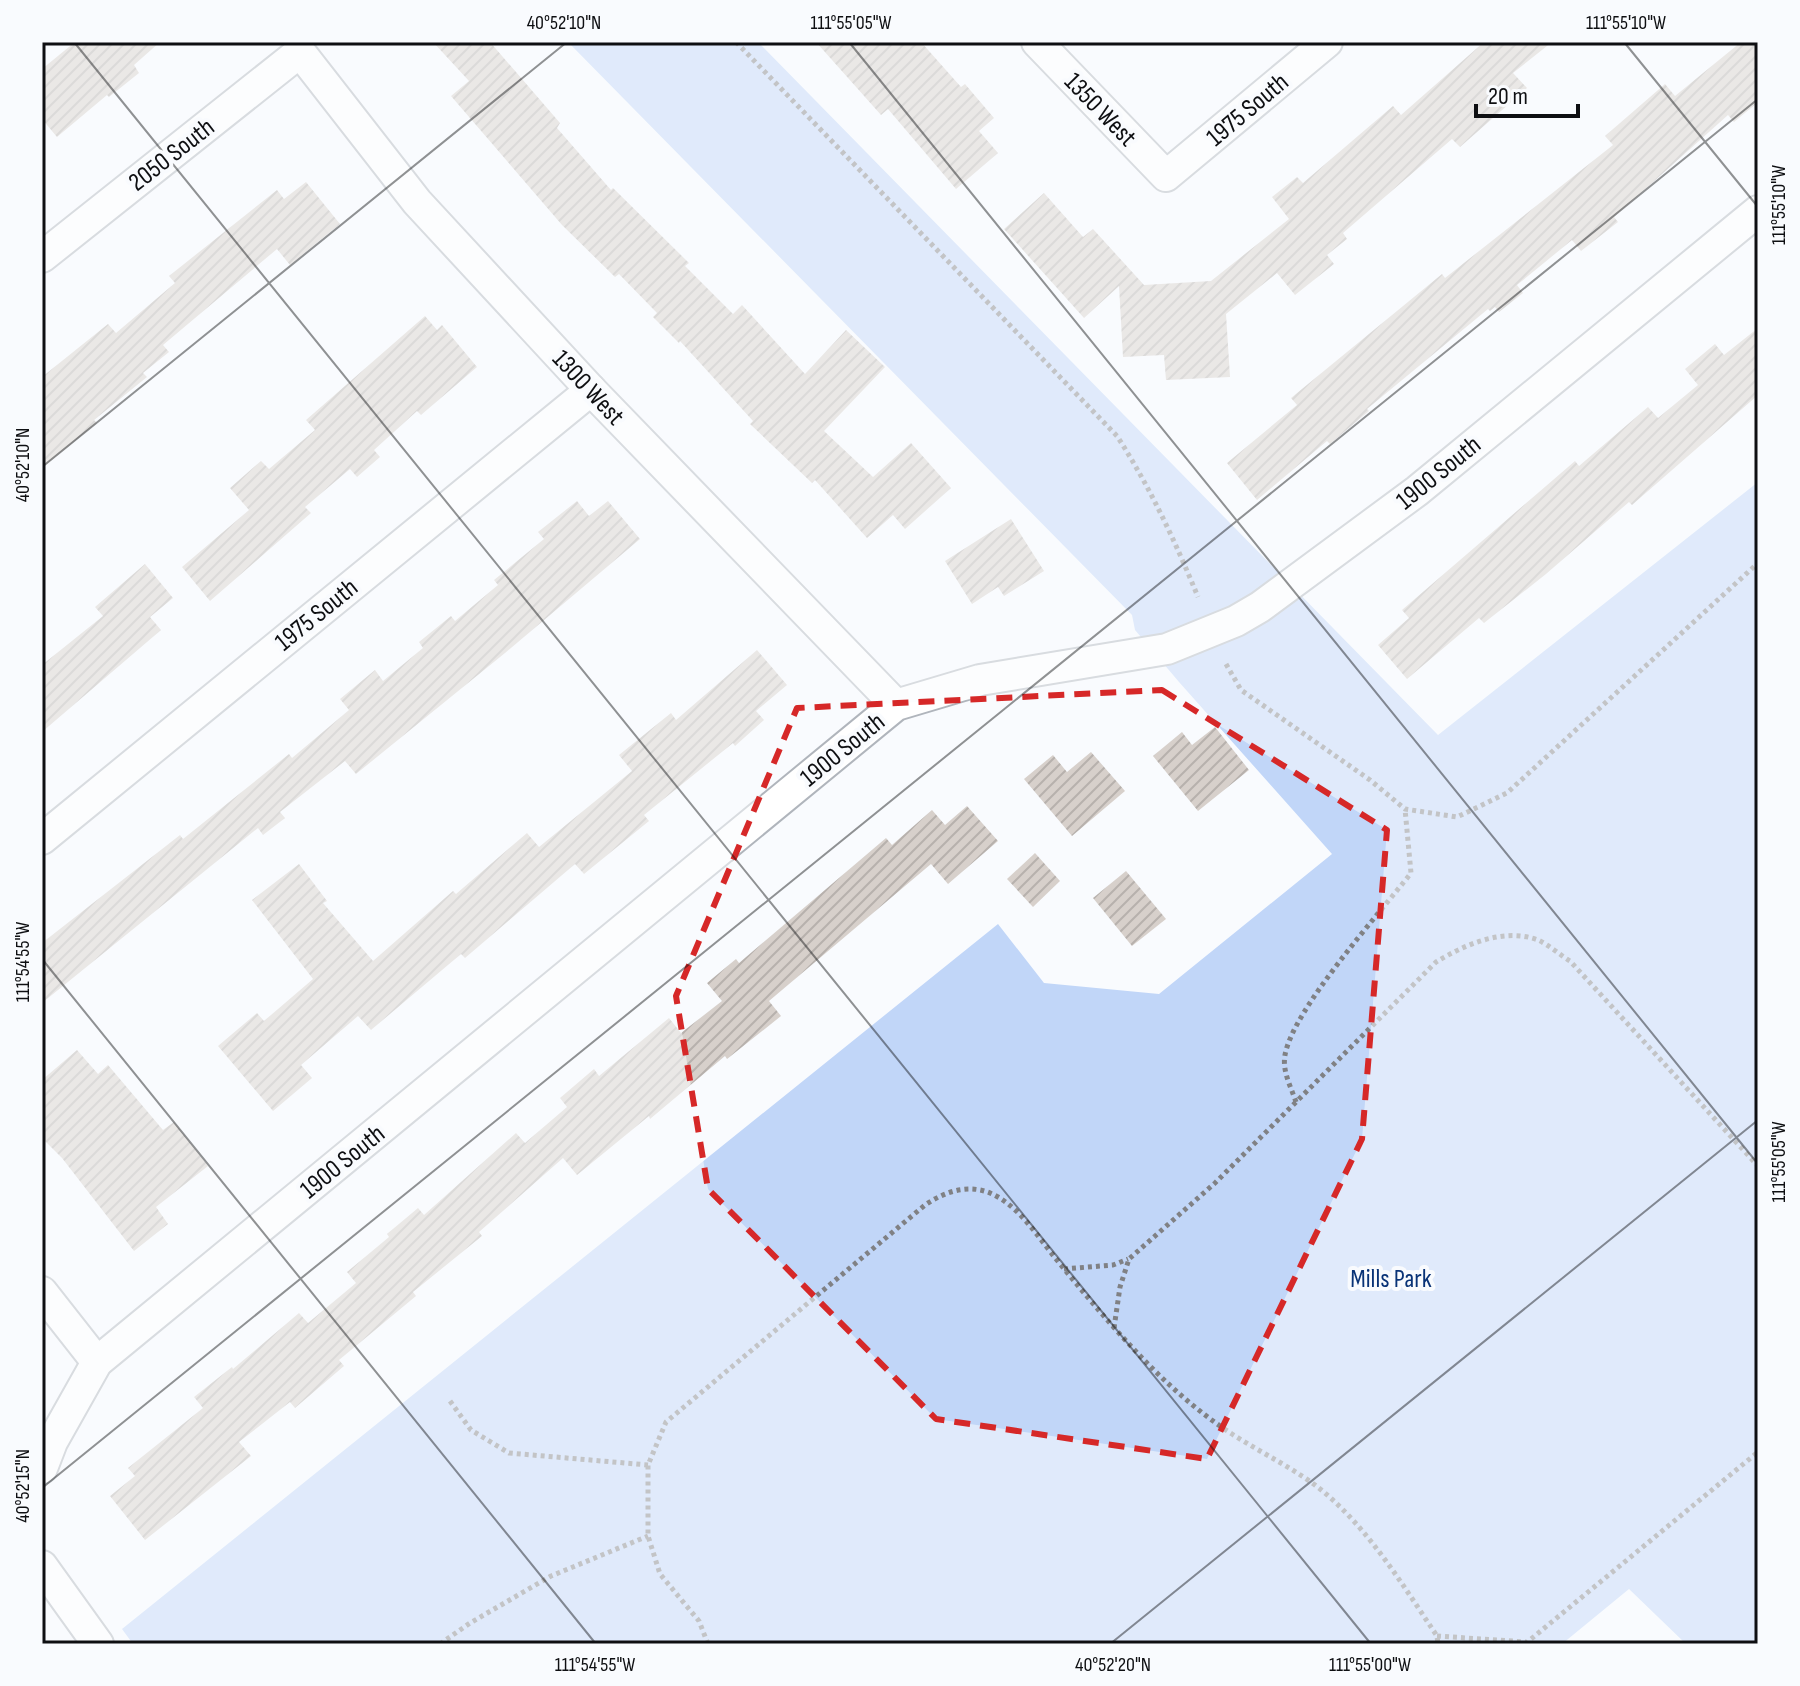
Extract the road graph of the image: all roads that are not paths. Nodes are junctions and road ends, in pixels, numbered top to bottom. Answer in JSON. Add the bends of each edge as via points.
{"nodes":[{"id":1,"x":1037,"y":42,"type":"edge"},
{"id":2,"x":1327,"y":42,"type":"edge"},
{"id":3,"x":300,"y":52,"type":"joint"},
{"id":4,"x":1166,"y":176,"type":"joint"},
{"id":5,"x":1758,"y":211,"type":"edge"},
{"id":6,"x":42,"y":257,"type":"edge"},
{"id":7,"x":591,"y":390,"type":"junction"},
{"id":8,"x":896,"y":705,"type":"junction"},
{"id":9,"x":42,"y":839,"type":"edge"},
{"id":10,"x":42,"y":1292,"type":"edge"},
{"id":11,"x":97,"y":1362,"type":"junction"},
{"id":12,"x":42,"y":1468,"type":"edge"},
{"id":13,"x":42,"y":1566,"type":"edge"},
{"id":14,"x":98,"y":1644,"type":"edge"}],
"edges":[{"from":1,"to":4,"type":"street","name":"1350 West"},
{"from":2,"to":4,"type":"street","name":"1975 South"},
{"from":3,"to":6,"type":"street","name":"2050 South"},
{"from":3,"to":7,"type":"street","name":"1300 West","via":[[417,202]]},
{"from":5,"to":8,"type":"street","name":"1900 South","via":[[1417,491],[1236,621],[1167,649],[980,680]]},
{"from":7,"to":8,"type":"street","name":"1300 West"},
{"from":7,"to":9,"type":"street","name":"1975 South"},
{"from":8,"to":11,"type":"street","name":"1900 South"},
{"from":10,"to":11,"type":"street"},
{"from":11,"to":12,"type":"street","name":"1900 South"},
{"from":13,"to":14,"type":"street"}]}
